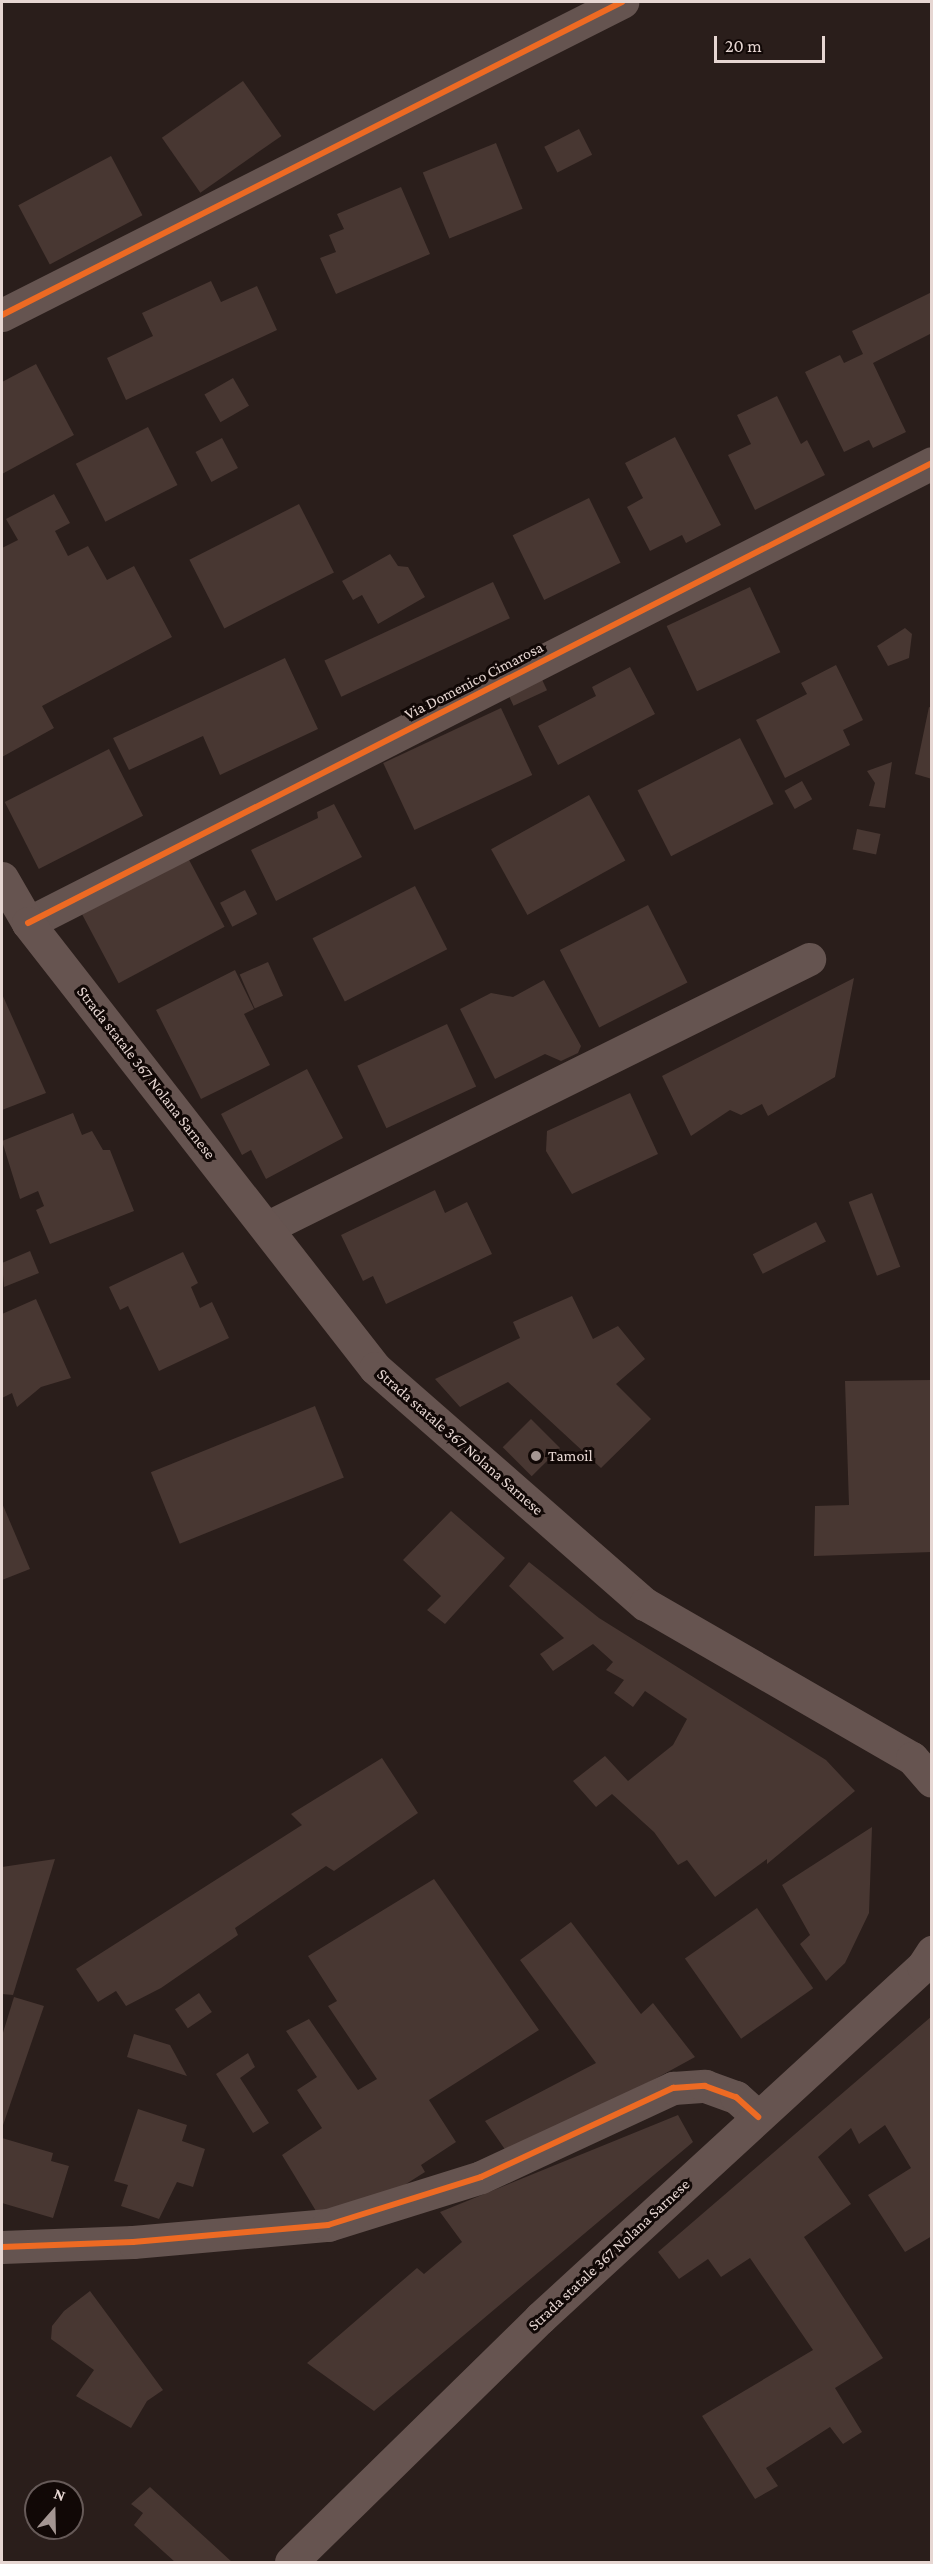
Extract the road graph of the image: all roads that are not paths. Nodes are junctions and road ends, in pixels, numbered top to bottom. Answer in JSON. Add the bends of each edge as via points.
{"nodes":[{"id":1,"x":622,"y":2,"type":"edge"},
{"id":2,"x":2,"y":315,"type":"edge"},
{"id":3,"x":932,"y":463,"type":"edge"},
{"id":4,"x":2,"y":878,"type":"edge"},
{"id":5,"x":28,"y":923,"type":"junction"},
{"id":6,"x":809,"y":959,"type":"dead end"},
{"id":7,"x":268,"y":1227,"type":"junction"},
{"id":8,"x":932,"y":1781,"type":"edge"},
{"id":9,"x":932,"y":1952,"type":"edge"},
{"id":10,"x":758,"y":2117,"type":"junction"},
{"id":11,"x":2,"y":2247,"type":"edge"},
{"id":12,"x":291,"y":2562,"type":"edge"}],
"edges":[{"from":1,"to":2,"type":"street"},
{"from":3,"to":5,"type":"street","name":"Via Domenico Cimarosa"},
{"from":4,"to":5,"type":"main road","name":"Strada statale 367 Nolana Sarnese"},
{"from":5,"to":7,"type":"main road","name":"Strada statale 367 Nolana Sarnese"},
{"from":6,"to":7,"type":"street"},
{"from":7,"to":8,"type":"main road","name":"Strada statale 367 Nolana Sarnese","via":[[375,1368],[645,1604],[912,1758]]},
{"from":9,"to":10,"type":"main road","name":"Strada statale 367 Nolana Sarnese","via":[[923,1966]]},
{"from":10,"to":11,"type":"street","via":[[736,2097],[705,2086],[673,2088],[482,2177],[327,2225],[133,2242]]},
{"from":10,"to":12,"type":"main road","name":"Strada statale 367 Nolana Sarnese","via":[[540,2318]]}]}
